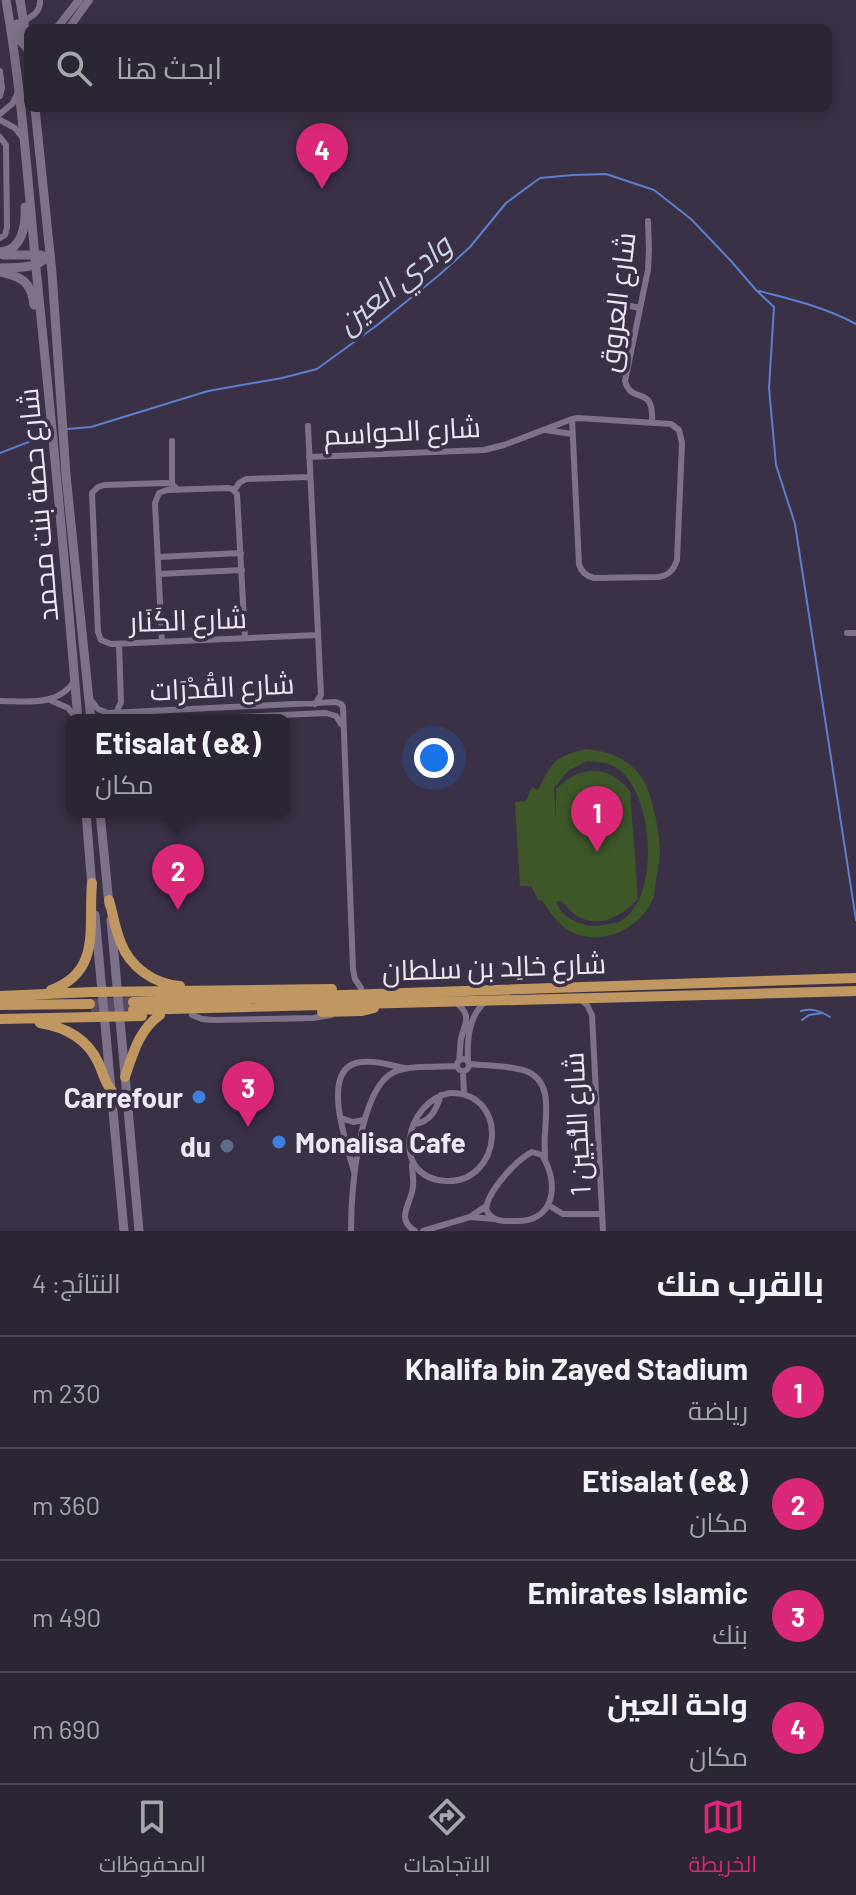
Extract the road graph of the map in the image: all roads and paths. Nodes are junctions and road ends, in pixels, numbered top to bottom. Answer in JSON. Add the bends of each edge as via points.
{"nodes":[{"id":1,"x":6,"y":0,"type":"edge"},
{"id":2,"x":12,"y":0,"type":"edge"},
{"id":3,"x":20,"y":0,"type":"edge"},
{"id":4,"x":40,"y":0,"type":"edge"},
{"id":5,"x":72,"y":0,"type":"edge"},
{"id":6,"x":79,"y":0,"type":"edge"},
{"id":7,"x":89,"y":0,"type":"edge"},
{"id":8,"x":71,"y":12,"type":"junction"},
{"id":9,"x":23,"y":22,"type":"junction"},
{"id":10,"x":60,"y":24,"type":"edge"},
{"id":11,"x":72,"y":24,"type":"edge"},
{"id":12,"x":24,"y":29,"type":"edge"},
{"id":13,"x":24,"y":38,"type":"edge"},
{"id":14,"x":24,"y":45,"type":"edge"},
{"id":15,"x":14,"y":52,"type":"junction"},
{"id":16,"x":0,"y":71,"type":"edge"},
{"id":17,"x":19,"y":89,"type":"junction"},
{"id":18,"x":0,"y":96,"type":"edge"},
{"id":19,"x":35,"y":112,"type":"edge"},
{"id":20,"x":0,"y":117,"type":"edge"},
{"id":21,"x":0,"y":137,"type":"edge"},
{"id":22,"x":25,"y":145,"type":"junction"},
{"id":23,"x":29,"y":184,"type":"junction"},
{"id":24,"x":648,"y":221,"type":"dead end"},
{"id":25,"x":0,"y":238,"type":"edge"},
{"id":26,"x":0,"y":254,"type":"edge"},
{"id":27,"x":35,"y":254,"type":"junction"},
{"id":28,"x":49,"y":257,"type":"junction"},
{"id":29,"x":36,"y":266,"type":"junction"},
{"id":30,"x":0,"y":270,"type":"edge"},
{"id":31,"x":606,"y":301,"type":"dead end"},
{"id":32,"x":640,"y":308,"type":"junction"},
{"id":33,"x":43,"y":332,"type":"junction"},
{"id":34,"x":572,"y":419,"type":"junction"},
{"id":35,"x":652,"y":422,"type":"junction"},
{"id":36,"x":308,"y":426,"type":"dead end"},
{"id":37,"x":542,"y":430,"type":"junction"},
{"id":38,"x":572,"y":434,"type":"junction"},
{"id":39,"x":172,"y":441,"type":"dead end"},
{"id":40,"x":309,"y":457,"type":"junction"},
{"id":41,"x":62,"y":475,"type":"junction"},
{"id":42,"x":310,"y":477,"type":"junction"},
{"id":43,"x":175,"y":487,"type":"junction"},
{"id":44,"x":234,"y":491,"type":"junction"},
{"id":45,"x":241,"y":553,"type":"junction"},
{"id":46,"x":158,"y":557,"type":"junction"},
{"id":47,"x":242,"y":570,"type":"junction"},
{"id":48,"x":159,"y":574,"type":"junction"},
{"id":49,"x":847,"y":633,"type":"dead end"},
{"id":50,"x":856,"y":633,"type":"edge"},
{"id":51,"x":318,"y":635,"type":"junction"},
{"id":52,"x":245,"y":638,"type":"junction"},
{"id":53,"x":162,"y":642,"type":"junction"},
{"id":54,"x":119,"y":644,"type":"junction"},
{"id":55,"x":75,"y":680,"type":"junction"},
{"id":56,"x":321,"y":695,"type":"junction"},
{"id":57,"x":89,"y":696,"type":"junction"},
{"id":58,"x":50,"y":700,"type":"junction"},
{"id":59,"x":0,"y":701,"type":"edge"},
{"id":60,"x":121,"y":702,"type":"junction"},
{"id":61,"x":328,"y":703,"type":"junction"},
{"id":62,"x":315,"y":704,"type":"junction"},
{"id":63,"x":343,"y":709,"type":"junction"},
{"id":64,"x":149,"y":711,"type":"junction"},
{"id":65,"x":129,"y":712,"type":"junction"},
{"id":66,"x":116,"y":713,"type":"junction"},
{"id":67,"x":72,"y":714,"type":"edge"},
{"id":68,"x":77,"y":714,"type":"edge"},
{"id":69,"x":90,"y":714,"type":"edge"},
{"id":70,"x":149,"y":714,"type":"edge"},
{"id":71,"x":331,"y":714,"type":"junction"},
{"id":72,"x":290,"y":716,"type":"edge"},
{"id":73,"x":342,"y":727,"type":"junction"},
{"id":74,"x":87,"y":818,"type":"edge"},
{"id":75,"x":101,"y":818,"type":"edge"},
{"id":76,"x":92,"y":883,"type":"junction"},
{"id":77,"x":109,"y":900,"type":"junction"},
{"id":78,"x":851,"y":978,"type":"edge"},
{"id":79,"x":361,"y":988,"type":"junction"},
{"id":80,"x":258,"y":990,"type":"junction"},
{"id":81,"x":102,"y":992,"type":"junction"},
{"id":82,"x":117,"y":992,"type":"junction"},
{"id":83,"x":418,"y":992,"type":"junction"},
{"id":84,"x":851,"y":992,"type":"edge"},
{"id":85,"x":35,"y":995,"type":"junction"},
{"id":86,"x":0,"y":996,"type":"edge"},
{"id":87,"x":579,"y":998,"type":"junction"},
{"id":88,"x":601,"y":998,"type":"junction"},
{"id":89,"x":488,"y":1001,"type":"junction"},
{"id":90,"x":455,"y":1002,"type":"junction"},
{"id":91,"x":381,"y":1003,"type":"junction"},
{"id":92,"x":0,"y":1005,"type":"edge"},
{"id":93,"x":0,"y":1013,"type":"edge"},
{"id":94,"x":160,"y":1015,"type":"junction"},
{"id":95,"x":592,"y":1015,"type":"junction"},
{"id":96,"x":120,"y":1016,"type":"junction"},
{"id":97,"x":105,"y":1017,"type":"junction"},
{"id":98,"x":0,"y":1019,"type":"edge"},
{"id":99,"x":15,"y":1019,"type":"junction"},
{"id":100,"x":466,"y":1035,"type":"junction"},
{"id":101,"x":376,"y":1063,"type":"junction"},
{"id":102,"x":469,"y":1063,"type":"junction"},
{"id":103,"x":460,"y":1066,"type":"junction"},
{"id":104,"x":410,"y":1068,"type":"junction"},
{"id":105,"x":125,"y":1077,"type":"junction"},
{"id":106,"x":384,"y":1079,"type":"junction"},
{"id":107,"x":112,"y":1091,"type":"junction"},
{"id":108,"x":464,"y":1094,"type":"junction"},
{"id":109,"x":441,"y":1095,"type":"junction"},
{"id":110,"x":341,"y":1117,"type":"junction"},
{"id":111,"x":364,"y":1120,"type":"junction"},
{"id":112,"x":414,"y":1124,"type":"junction"},
{"id":113,"x":544,"y":1136,"type":"junction"},
{"id":114,"x":348,"y":1149,"type":"junction"},
{"id":115,"x":360,"y":1149,"type":"junction"},
{"id":116,"x":529,"y":1153,"type":"junction"},
{"id":117,"x":545,"y":1159,"type":"junction"},
{"id":118,"x":412,"y":1162,"type":"junction"},
{"id":119,"x":355,"y":1175,"type":"junction"},
{"id":120,"x":425,"y":1176,"type":"junction"},
{"id":121,"x":413,"y":1187,"type":"junction"},
{"id":122,"x":548,"y":1205,"type":"junction"},
{"id":123,"x":486,"y":1206,"type":"junction"},
{"id":124,"x":602,"y":1214,"type":"junction"},
{"id":125,"x":470,"y":1217,"type":"junction"},
{"id":126,"x":495,"y":1220,"type":"junction"},
{"id":127,"x":454,"y":1221,"type":"junction"},
{"id":128,"x":437,"y":1226,"type":"junction"},
{"id":129,"x":124,"y":1231,"type":"edge"},
{"id":130,"x":139,"y":1231,"type":"edge"},
{"id":131,"x":351,"y":1231,"type":"edge"},
{"id":132,"x":415,"y":1231,"type":"edge"},
{"id":133,"x":423,"y":1231,"type":"edge"},
{"id":134,"x":446,"y":1231,"type":"edge"},
{"id":135,"x":603,"y":1231,"type":"edge"}],
"edges":[{"from":1,"to":15,"type":"main road","name":"شارع حصة بنت محمد"},
{"from":2,"to":13,"type":"main road"},
{"from":3,"to":9,"type":"main road"},
{"from":4,"to":9,"type":"street","via":[[38,11]]},
{"from":5,"to":8,"type":"street"},
{"from":6,"to":8,"type":"street"},
{"from":7,"to":11,"type":"street"},
{"from":8,"to":10,"type":"street"},
{"from":9,"to":12,"type":"main road"},
{"from":14,"to":15,"type":"main road"},
{"from":15,"to":17,"type":"main road","name":"شارع حصة بنت محمد"},
{"from":16,"to":18,"type":"street"},
{"from":17,"to":20,"type":"street"},
{"from":17,"to":22,"type":"main road","name":"شارع حصة بنت محمد"},
{"from":19,"to":28,"type":"main road","name":"شارع حصة بنت محمد"},
{"from":20,"to":22,"type":"street"},
{"from":21,"to":25,"type":"street","via":[[6,145],[7,228]]},
{"from":22,"to":23,"type":"main road","name":"شارع حصة بنت محمد"},
{"from":23,"to":26,"type":"main road","via":[[23,229],[14,249]]},
{"from":23,"to":27,"type":"main road","name":"شارع حصة بنت محمد"},
{"from":24,"to":32,"type":"street","name":"شارع العروق","via":[[649,264]]},
{"from":26,"to":27,"type":"main road"},
{"from":27,"to":28,"type":"main road"},
{"from":27,"to":29,"type":"main road","name":"شارع حصة بنت محمد"},
{"from":28,"to":29,"type":"main road"},
{"from":28,"to":41,"type":"main road","name":"شارع حصة بنت محمد"},
{"from":29,"to":30,"type":"main road"},
{"from":29,"to":33,"type":"main road","name":"شارع حصة بنت محمد"},
{"from":30,"to":33,"type":"main road","via":[[30,286]]},
{"from":31,"to":32,"type":"street"},
{"from":32,"to":35,"type":"street","name":"شارع العروق","via":[[625,381],[631,392],[650,401]]},
{"from":33,"to":41,"type":"main road","name":"شارع حصة بنت محمد"},
{"from":34,"to":35,"type":"street"},
{"from":34,"to":37,"type":"street","name":"شارع الحواسم"},
{"from":34,"to":38,"type":"street"},
{"from":35,"to":38,"type":"street","via":[[674,426],[683,440],[677,560],[662,576],[594,578],[581,570]]},
{"from":36,"to":40,"type":"street"},
{"from":37,"to":38,"type":"street"},
{"from":37,"to":40,"type":"street","name":"شارع الحواسم","via":[[484,450]]},
{"from":39,"to":43,"type":"street"},
{"from":40,"to":42,"type":"street"},
{"from":41,"to":55,"type":"main road","name":"شارع حصة بنت محمد"},
{"from":41,"to":57,"type":"main road","name":"شارع حصة بنت محمد"},
{"from":42,"to":44,"type":"street","via":[[249,479]]},
{"from":42,"to":51,"type":"street"},
{"from":43,"to":44,"type":"street"},
{"from":43,"to":46,"type":"street","via":[[156,498]]},
{"from":43,"to":54,"type":"street","name":"شارع الكَنَار","via":[[104,485],[92,493],[98,632],[104,642]]},
{"from":44,"to":45,"type":"street"},
{"from":45,"to":46,"type":"street"},
{"from":45,"to":47,"type":"street"},
{"from":46,"to":48,"type":"street"},
{"from":47,"to":48,"type":"street"},
{"from":47,"to":52,"type":"street"},
{"from":48,"to":53,"type":"street"},
{"from":49,"to":50,"type":"street"},
{"from":51,"to":52,"type":"street","name":"شارع الكَنَار"},
{"from":51,"to":56,"type":"street"},
{"from":52,"to":53,"type":"street","name":"شارع الكَنَار"},
{"from":53,"to":54,"type":"street","name":"شارع الكَنَار"},
{"from":54,"to":60,"type":"street"},
{"from":55,"to":58,"type":"street"},
{"from":55,"to":68,"type":"main road","name":"شارع حصة بنت محمد"},
{"from":56,"to":61,"type":"street"},
{"from":56,"to":62,"type":"street"},
{"from":57,"to":66,"type":"street","name":"شارع القُدْرَات","via":[[101,711]]},
{"from":57,"to":69,"type":"main road","name":"شارع حصة بنت محمد"},
{"from":58,"to":59,"type":"street"},
{"from":58,"to":67,"type":"street"},
{"from":60,"to":65,"type":"street"},
{"from":60,"to":66,"type":"street"},
{"from":61,"to":62,"type":"street","name":"شارع القُدْرَات"},
{"from":61,"to":63,"type":"street","name":"شارع القُدْرَات","via":[[339,703]]},
{"from":61,"to":71,"type":"street"},
{"from":62,"to":64,"type":"street","name":"شارع القُدْرَات"},
{"from":63,"to":71,"type":"street"},
{"from":63,"to":73,"type":"street"},
{"from":64,"to":65,"type":"street","name":"شارع القُدْرَات"},
{"from":64,"to":70,"type":"street"},
{"from":65,"to":66,"type":"street","name":"شارع القُدْرَات"},
{"from":71,"to":72,"type":"street","name":"شارع القُدْرَات"},
{"from":71,"to":73,"type":"street","name":"شارع القُدْرَات"},
{"from":73,"to":79,"type":"street","via":[[353,969]]},
{"from":74,"to":76,"type":"main road"},
{"from":75,"to":77,"type":"main road"},
{"from":76,"to":81,"type":"main road"},
{"from":76,"to":85,"type":"main road","via":[[84,965],[68,982]]},
{"from":77,"to":80,"type":"main road","via":[[124,950],[148,975],[174,985]]},
{"from":77,"to":82,"type":"main road"},
{"from":78,"to":83,"type":"main road","name":"شارع خالِد بن سلطان"},
{"from":79,"to":80,"type":"main road"},
{"from":79,"to":83,"type":"main road"},
{"from":80,"to":82,"type":"main road"},
{"from":81,"to":82,"type":"main road"},
{"from":81,"to":85,"type":"main road"},
{"from":81,"to":97,"type":"main road"},
{"from":82,"to":96,"type":"main road"},
{"from":83,"to":91,"type":"main road","name":"شارع خالِد بن سلطان","via":[[133,1006]]},
{"from":84,"to":88,"type":"main road","name":"شارع خالِد بن سلطان"},
{"from":85,"to":86,"type":"main road"},
{"from":87,"to":88,"type":"main road","name":"شارع خالِد بن سلطان"},
{"from":87,"to":89,"type":"main road","name":"شارع خالِد بن سلطان"},
{"from":87,"to":95,"type":"street","name":"شارع اللُّجَين 1"},
{"from":88,"to":95,"type":"street","name":"شارع اللُّجَين 1"},
{"from":89,"to":90,"type":"main road","name":"شارع خالِد بن سلطان"},
{"from":89,"to":100,"type":"street"},
{"from":90,"to":91,"type":"main road","name":"شارع خالِد بن سلطان"},
{"from":90,"to":100,"type":"street","via":[[467,1017]]},
{"from":91,"to":94,"type":"main road","via":[[366,1010]]},
{"from":92,"to":93,"type":"main road","via":[[90,1007]]},
{"from":94,"to":96,"type":"main road"},
{"from":94,"to":105,"type":"main road","via":[[142,1034]]},
{"from":95,"to":124,"type":"street","name":"شارع اللُّجَين 1"},
{"from":96,"to":97,"type":"main road"},
{"from":96,"to":105,"type":"main road"},
{"from":97,"to":99,"type":"main road"},
{"from":97,"to":107,"type":"main road"},
{"from":98,"to":99,"type":"main road"},
{"from":99,"to":107,"type":"main road","via":[[58,1027],[79,1038]]},
{"from":100,"to":102,"type":"street"},
{"from":100,"to":103,"type":"street"},
{"from":101,"to":104,"type":"street"},
{"from":101,"to":106,"type":"street"},
{"from":101,"to":110,"type":"street","via":[[358,1062],[343,1071],[338,1084]]},
{"from":102,"to":103,"type":"street","via":[[463,1059]]},
{"from":102,"to":113,"type":"street","via":[[524,1071],[539,1080],[546,1099]]},
{"from":103,"to":104,"type":"street"},
{"from":103,"to":108,"type":"street"},
{"from":104,"to":106,"type":"street"},
{"from":105,"to":130,"type":"main road"},
{"from":106,"to":111,"type":"street"},
{"from":107,"to":129,"type":"main road"},
{"from":108,"to":109,"type":"street"},
{"from":108,"to":120,"type":"street","via":[[478,1100],[489,1117],[486,1159],[461,1180]]},
{"from":109,"to":112,"type":"street","via":[[425,1106]]},
{"from":109,"to":112,"type":"street","via":[[431,1117]]},
{"from":110,"to":111,"type":"street"},
{"from":110,"to":114,"type":"street"},
{"from":111,"to":115,"type":"street"},
{"from":112,"to":118,"type":"street"},
{"from":113,"to":116,"type":"street"},
{"from":113,"to":117,"type":"street"},
{"from":114,"to":115,"type":"street"},
{"from":114,"to":119,"type":"street"},
{"from":115,"to":119,"type":"street"},
{"from":116,"to":117,"type":"street"},
{"from":116,"to":123,"type":"street"},
{"from":117,"to":122,"type":"street","via":[[552,1187]]},
{"from":118,"to":120,"type":"street"},
{"from":118,"to":121,"type":"street"},
{"from":119,"to":131,"type":"street"},
{"from":120,"to":121,"type":"street"},
{"from":121,"to":132,"type":"street","via":[[405,1219]]},
{"from":122,"to":124,"type":"street","via":[[563,1214]]},
{"from":122,"to":126,"type":"street","via":[[529,1221]]},
{"from":123,"to":125,"type":"street"},
{"from":123,"to":126,"type":"street"},
{"from":124,"to":135,"type":"street","name":"شارع اللُّجَين 1"},
{"from":125,"to":126,"type":"street"},
{"from":125,"to":127,"type":"street"},
{"from":127,"to":128,"type":"street"},
{"from":127,"to":134,"type":"street"},
{"from":128,"to":133,"type":"street"},
{"from":128,"to":134,"type":"street"}]}
